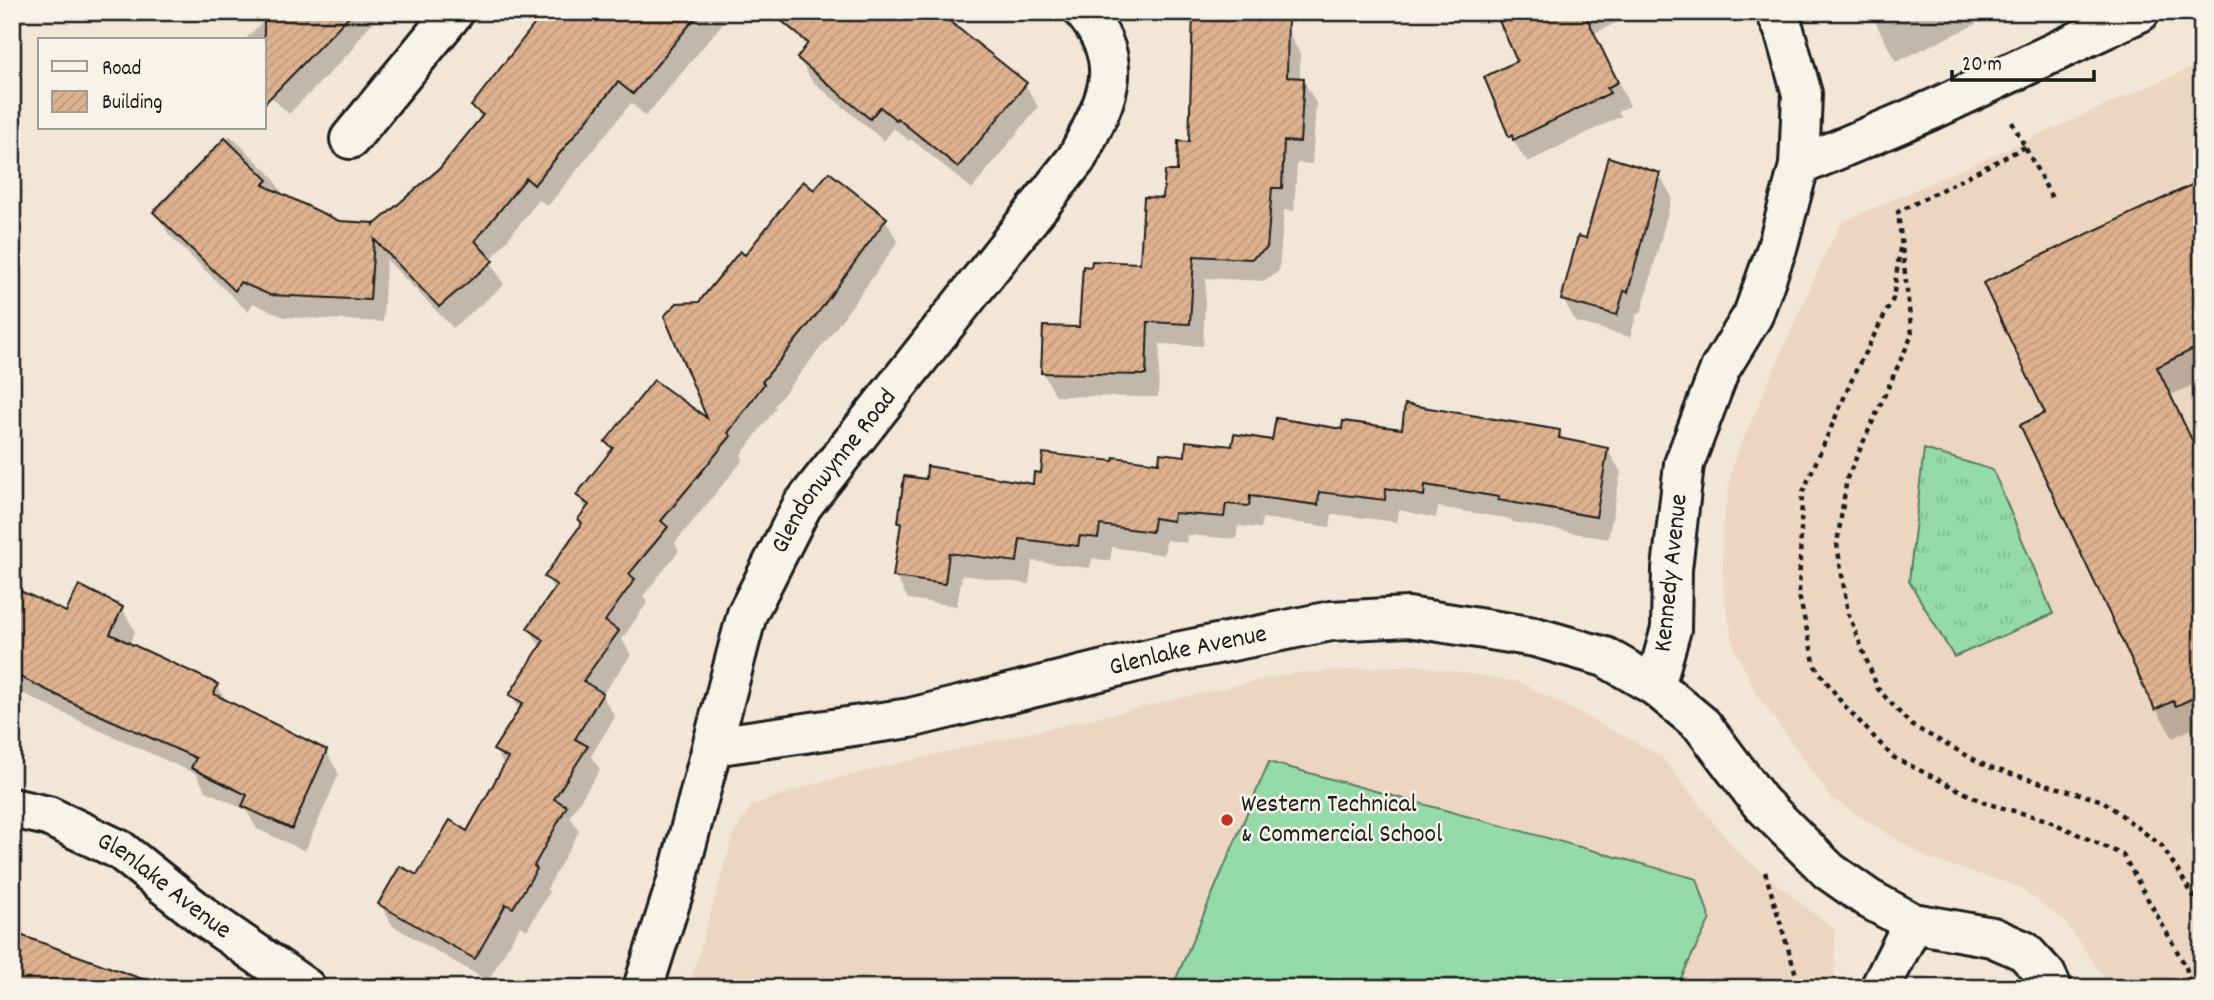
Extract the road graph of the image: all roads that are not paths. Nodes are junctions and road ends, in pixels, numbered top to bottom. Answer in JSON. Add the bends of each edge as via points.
{"nodes":[{"id":1,"x":454,"y":12,"type":"edge"},
{"id":2,"x":1084,"y":12,"type":"edge"},
{"id":3,"x":1776,"y":12,"type":"edge"},
{"id":4,"x":2140,"y":12,"type":"edge"},
{"id":5,"x":350,"y":139,"type":"dead end"},
{"id":6,"x":1799,"y":166,"type":"junction"},
{"id":7,"x":1655,"y":686,"type":"junction"},
{"id":8,"x":713,"y":746,"type":"junction"},
{"id":9,"x":12,"y":808,"type":"edge"},
{"id":10,"x":1913,"y":923,"type":"junction"},
{"id":11,"x":306,"y":988,"type":"edge"},
{"id":12,"x":643,"y":988,"type":"edge"},
{"id":13,"x":1881,"y":988,"type":"edge"},
{"id":14,"x":2052,"y":988,"type":"edge"}],
"edges":[{"from":1,"to":5,"type":"street"},
{"from":2,"to":8,"type":"street","name":"Glendonwynne Road","via":[[1096,26],[1111,63],[1105,101],[1077,158],[802,506],[747,614]]},
{"from":3,"to":6,"type":"street","name":"Kennedy Avenue","via":[[1802,94]]},
{"from":4,"to":6,"type":"street","via":[[1936,108]]},
{"from":6,"to":7,"type":"street","name":"Kennedy Avenue","via":[[1753,315],[1720,369],[1684,464],[1672,569],[1671,629]]},
{"from":7,"to":8,"type":"street","name":"Glenlake Avenue","via":[[1605,657],[1535,637],[1408,617],[1331,621],[1177,652],[910,718]]},
{"from":7,"to":10,"type":"street","name":"Kennedy Avenue","via":[[1702,725],[1760,802],[1829,871]]},
{"from":8,"to":12,"type":"street","name":"Glendonwynne Road"},
{"from":9,"to":11,"type":"street","name":"Glenlake Avenue","via":[[48,816],[120,850],[208,920]]},
{"from":10,"to":13,"type":"street"},
{"from":10,"to":14,"type":"street","name":"Kennedy Avenue","via":[[1992,937],[2024,951]]}]}
